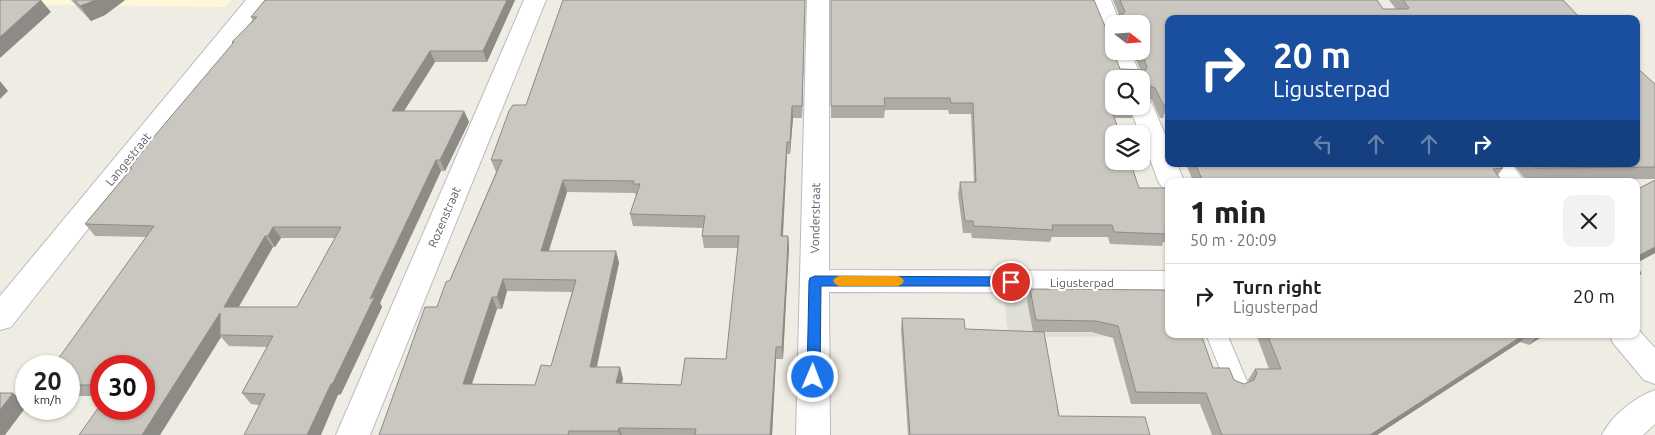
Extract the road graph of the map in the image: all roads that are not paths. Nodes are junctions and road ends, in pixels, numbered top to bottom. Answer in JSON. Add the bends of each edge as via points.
{"nodes":[{"id":1,"x":257,"y":0,"type":"edge"},
{"id":2,"x":535,"y":0,"type":"edge"},
{"id":3,"x":818,"y":0,"type":"edge"},
{"id":4,"x":1100,"y":0,"type":"edge"},
{"id":5,"x":1106,"y":15,"type":"edge"},
{"id":6,"x":1145,"y":115,"type":"edge"},
{"id":7,"x":1165,"y":166,"type":"edge"},
{"id":8,"x":1500,"y":167,"type":"edge"},
{"id":9,"x":1509,"y":178,"type":"edge"},
{"id":10,"x":815,"y":281,"type":"junction"},
{"id":11,"x":1165,"y":282,"type":"edge"},
{"id":12,"x":0,"y":318,"type":"edge"},
{"id":13,"x":1219,"y":338,"type":"edge"},
{"id":14,"x":1627,"y":338,"type":"edge"},
{"id":15,"x":1655,"y":372,"type":"edge"},
{"id":16,"x":1237,"y":384,"type":"edge"},
{"id":17,"x":1655,"y":404,"type":"edge"},
{"id":18,"x":353,"y":435,"type":"edge"},
{"id":19,"x":813,"y":435,"type":"edge"},
{"id":20,"x":1619,"y":435,"type":"edge"}],
"edges":[{"from":1,"to":12,"type":"street","name":"Langestraat"},
{"from":2,"to":18,"type":"street","name":"Rozenstraat"},
{"from":3,"to":10,"type":"street","name":"Vonderstraat"},
{"from":4,"to":5,"type":"street"},
{"from":6,"to":7,"type":"street"},
{"from":8,"to":9,"type":"street"},
{"from":10,"to":11,"type":"street","name":"Ligusterpad"},
{"from":10,"to":19,"type":"street","name":"Vonderstraat"},
{"from":13,"to":16,"type":"lane"},
{"from":14,"to":15,"type":"street"},
{"from":17,"to":20,"type":"street"}]}
